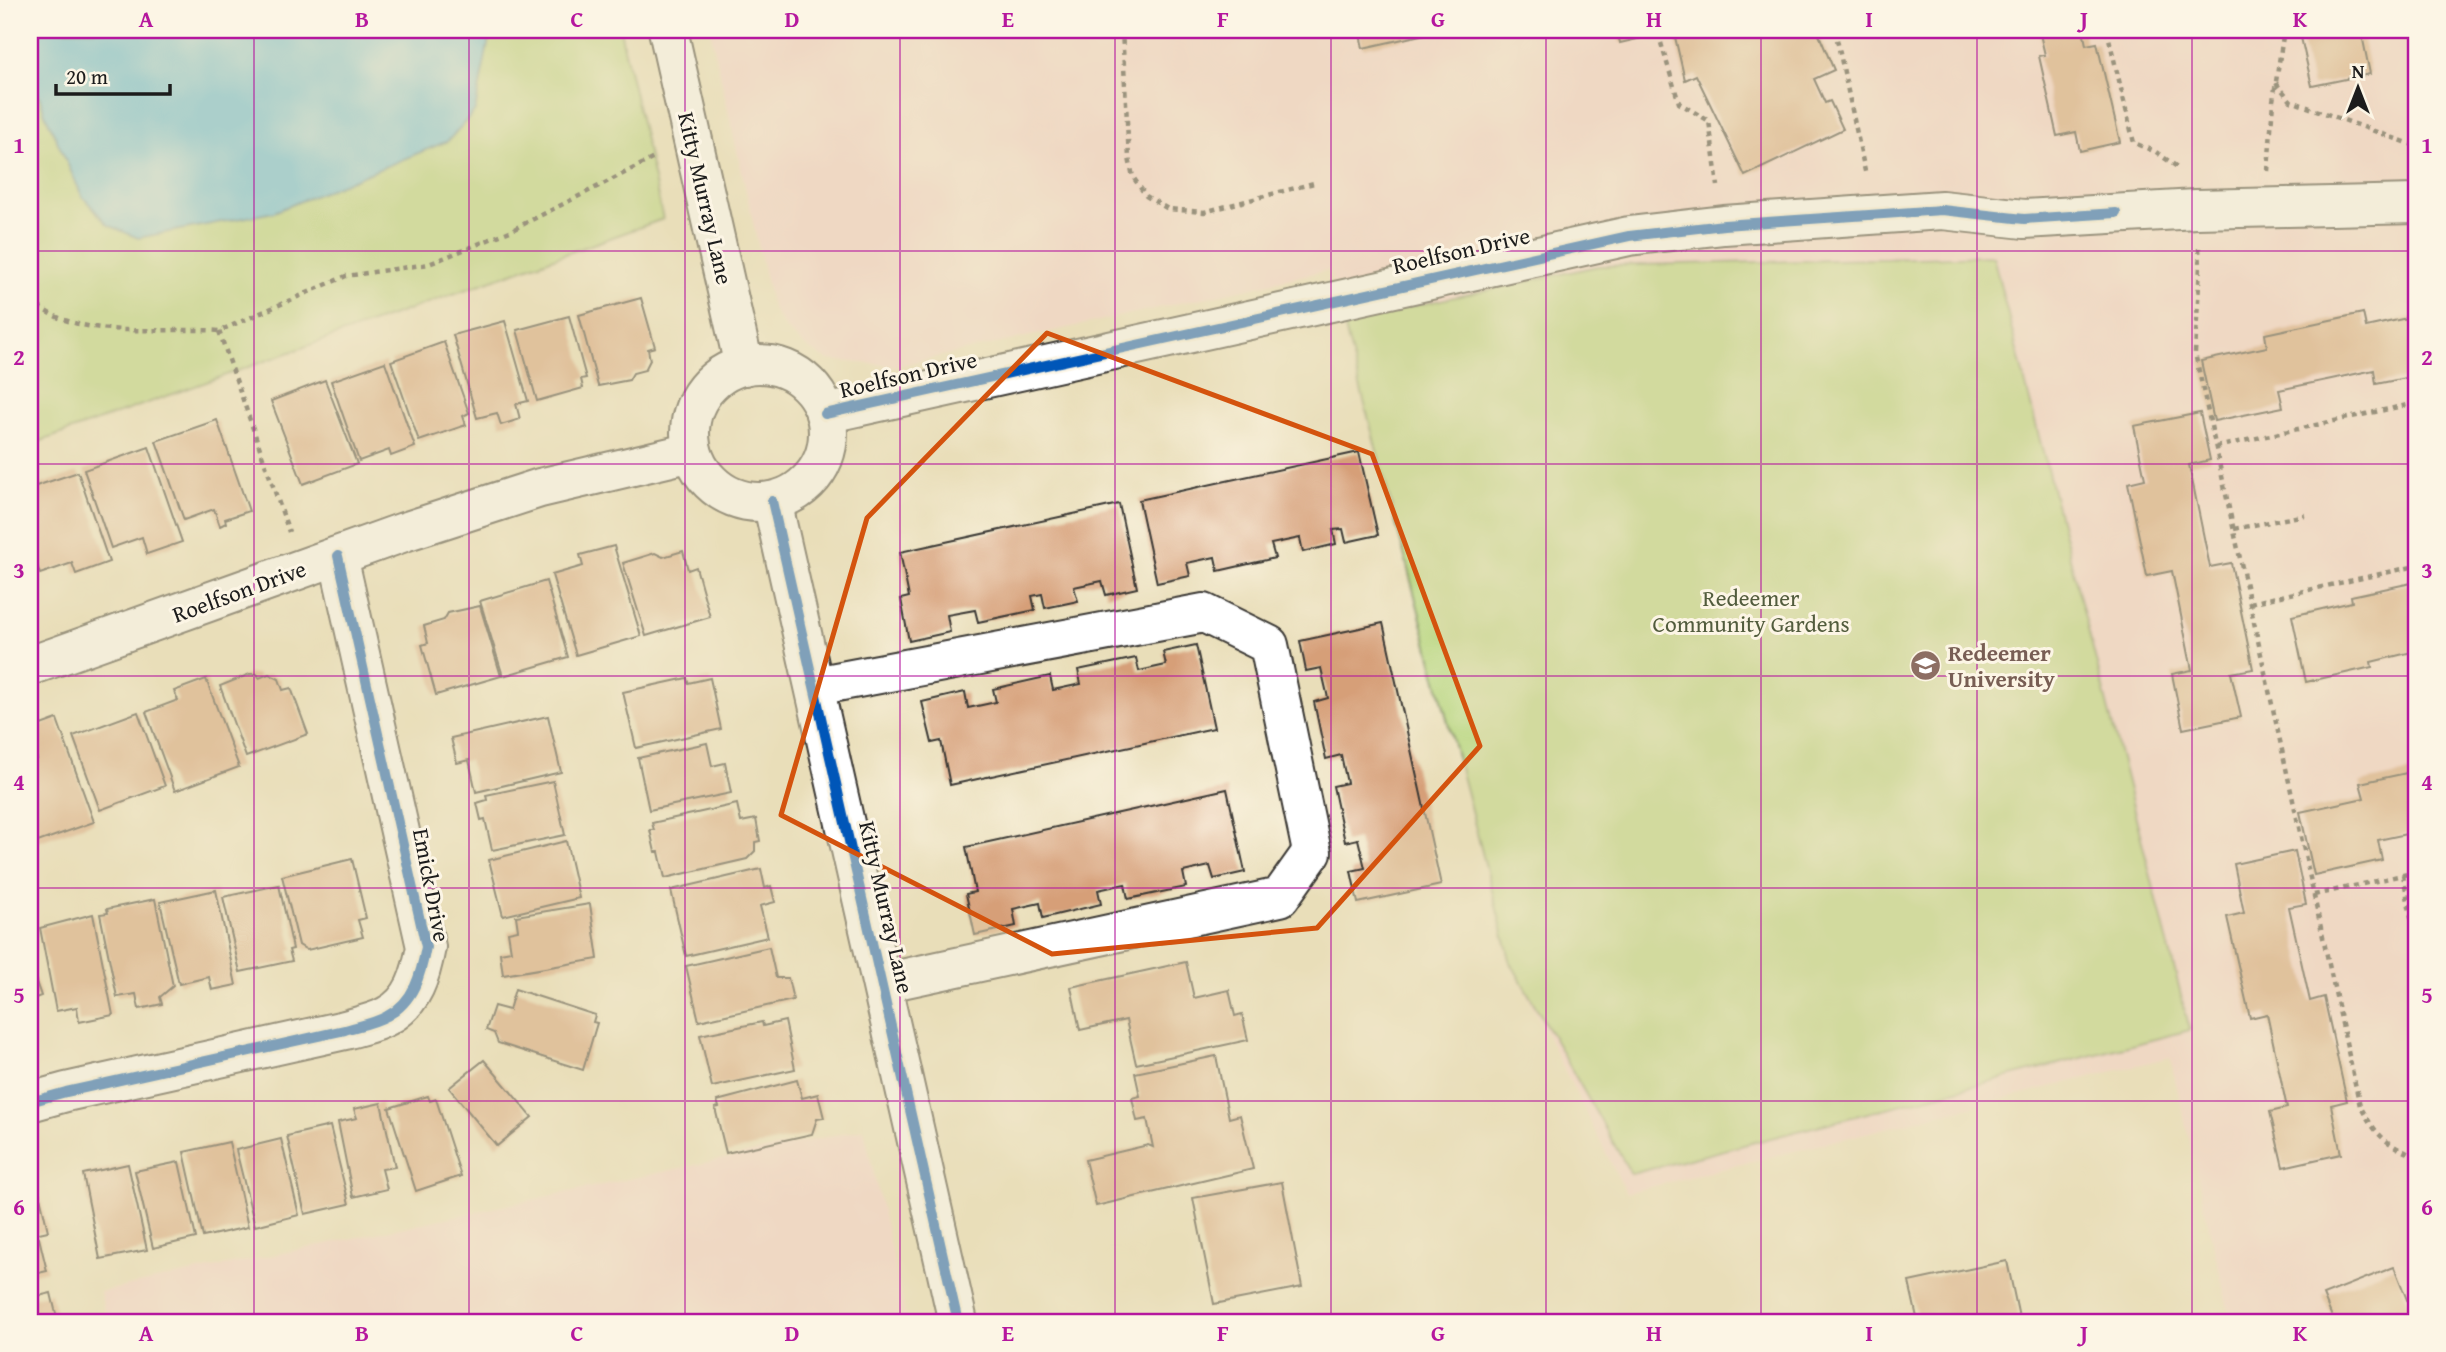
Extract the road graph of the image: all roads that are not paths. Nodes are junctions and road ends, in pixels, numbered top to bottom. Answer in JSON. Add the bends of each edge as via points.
{"nodes":[{"id":1,"x":668,"y":30,"type":"edge"},
{"id":2,"x":2416,"y":204,"type":"edge"},
{"id":3,"x":744,"y":366,"type":"junction"},
{"id":4,"x":825,"y":414,"type":"junction"},
{"id":5,"x":692,"y":452,"type":"junction"},
{"id":6,"x":772,"y":501,"type":"junction"},
{"id":7,"x":338,"y":556,"type":"junction"},
{"id":8,"x":30,"y":667,"type":"edge"},
{"id":9,"x":815,"y":686,"type":"junction"},
{"id":10,"x":883,"y":983,"type":"junction"},
{"id":11,"x":30,"y":1102,"type":"edge"},
{"id":12,"x":958,"y":1322,"type":"edge"}],
"edges":[{"from":1,"to":3,"type":"street","name":"Kitty Murray Lane"},
{"from":2,"to":4,"type":"street","name":"Roelfson Drive","via":[[2024,219],[1942,210],[1629,236]]},
{"from":3,"to":4,"type":"street","via":[[765,364],[785,369],[803,380]]},
{"from":3,"to":5,"type":"street","via":[[723,374],[706,388],[694,408],[689,430]]},
{"from":4,"to":6,"type":"street","via":[[828,437],[823,459],[794,493]]},
{"from":5,"to":6,"type":"street","via":[[714,486],[751,502]]},
{"from":5,"to":7,"type":"street","name":"Roelfson Drive","via":[[540,488]]},
{"from":6,"to":9,"type":"street","name":"Kitty Murray Lane"},
{"from":7,"to":8,"type":"street","name":"Roelfson Drive"},
{"from":7,"to":11,"type":"street","name":"Emick Drive","via":[[426,947],[420,978],[407,999],[387,1016],[345,1030]]},
{"from":9,"to":10,"type":"street","name":"Kitty Murray Lane"},
{"from":9,"to":10,"type":"street","via":[[1204,613],[1269,645],[1312,852],[1280,897]]},
{"from":10,"to":12,"type":"street","name":"Kitty Murray Lane"}]}
